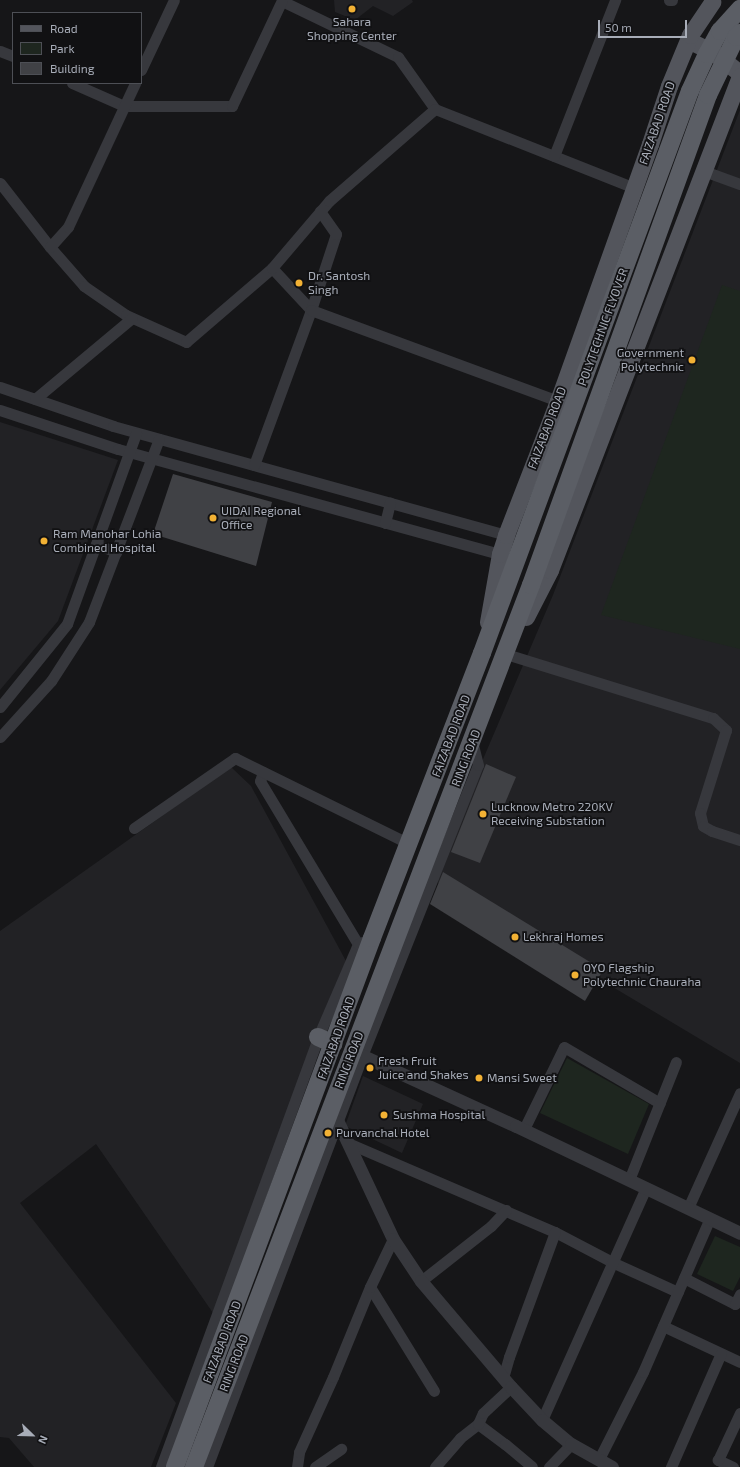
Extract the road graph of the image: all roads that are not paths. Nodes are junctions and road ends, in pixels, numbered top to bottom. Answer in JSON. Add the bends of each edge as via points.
{"nodes":[{"id":1,"x":174,"y":0,"type":"edge"},
{"id":2,"x":282,"y":0,"type":"edge"},
{"id":3,"x":615,"y":0,"type":"edge"},
{"id":4,"x":712,"y":1,"type":"edge"},
{"id":5,"x":740,"y":9,"type":"edge"},
{"id":6,"x":740,"y":29,"type":"edge"},
{"id":7,"x":740,"y":33,"type":"edge"},
{"id":8,"x":688,"y":40,"type":"junction"},
{"id":9,"x":0,"y":50,"type":"edge"},
{"id":10,"x":12,"y":56,"type":"edge"},
{"id":11,"x":142,"y":68,"type":"edge"},
{"id":12,"x":740,"y":75,"type":"edge"},
{"id":13,"x":74,"y":84,"type":"edge"},
{"id":14,"x":135,"y":84,"type":"edge"},
{"id":15,"x":124,"y":106,"type":"junction"},
{"id":16,"x":435,"y":109,"type":"junction"},
{"id":17,"x":554,"y":156,"type":"junction"},
{"id":18,"x":704,"y":171,"type":"junction"},
{"id":19,"x":0,"y":183,"type":"edge"},
{"id":20,"x":740,"y":184,"type":"edge"},
{"id":21,"x":635,"y":188,"type":"junction"},
{"id":22,"x":320,"y":211,"type":"junction"},
{"id":23,"x":50,"y":247,"type":"junction"},
{"id":24,"x":272,"y":268,"type":"junction"},
{"id":25,"x":310,"y":310,"type":"junction"},
{"id":26,"x":132,"y":318,"type":"junction"},
{"id":27,"x":0,"y":387,"type":"edge"},
{"id":28,"x":35,"y":399,"type":"junction"},
{"id":29,"x":558,"y":401,"type":"junction"},
{"id":30,"x":0,"y":410,"type":"edge"},
{"id":31,"x":136,"y":433,"type":"junction"},
{"id":32,"x":159,"y":439,"type":"junction"},
{"id":33,"x":129,"y":452,"type":"junction"},
{"id":34,"x":152,"y":459,"type":"junction"},
{"id":35,"x":254,"y":465,"type":"junction"},
{"id":36,"x":390,"y":503,"type":"junction"},
{"id":37,"x":385,"y":522,"type":"junction"},
{"id":38,"x":506,"y":535,"type":"junction"},
{"id":39,"x":96,"y":544,"type":"junction"},
{"id":40,"x":116,"y":552,"type":"junction"},
{"id":41,"x":500,"y":554,"type":"junction"},
{"id":42,"x":482,"y":654,"type":"junction"},
{"id":43,"x":506,"y":654,"type":"junction"},
{"id":44,"x":0,"y":707,"type":"edge"},
{"id":45,"x":0,"y":737,"type":"edge"},
{"id":46,"x":263,"y":772,"type":"junction"},
{"id":47,"x":134,"y":828,"type":"dead end"},
{"id":48,"x":740,"y":840,"type":"edge"},
{"id":49,"x":410,"y":844,"type":"junction"},
{"id":50,"x":365,"y":941,"type":"junction"},
{"id":51,"x":326,"y":1040,"type":"junction"},
{"id":52,"x":357,"y":1054,"type":"junction"},
{"id":53,"x":676,"y":1062,"type":"dead end"},
{"id":54,"x":740,"y":1093,"type":"edge"},
{"id":55,"x":660,"y":1103,"type":"junction"},
{"id":56,"x":338,"y":1122,"type":"junction"},
{"id":57,"x":524,"y":1129,"type":"junction"},
{"id":58,"x":348,"y":1143,"type":"junction"},
{"id":59,"x":629,"y":1180,"type":"junction"},
{"id":60,"x":646,"y":1188,"type":"junction"},
{"id":61,"x":688,"y":1208,"type":"junction"},
{"id":62,"x":506,"y":1210,"type":"junction"},
{"id":63,"x":710,"y":1218,"type":"junction"},
{"id":64,"x":555,"y":1232,"type":"junction"},
{"id":65,"x":740,"y":1233,"type":"edge"},
{"id":66,"x":393,"y":1239,"type":"junction"},
{"id":67,"x":614,"y":1263,"type":"junction"},
{"id":68,"x":684,"y":1278,"type":"junction"},
{"id":69,"x":421,"y":1280,"type":"junction"},
{"id":70,"x":370,"y":1287,"type":"junction"},
{"id":71,"x":678,"y":1292,"type":"junction"},
{"id":72,"x":740,"y":1294,"type":"edge"},
{"id":73,"x":663,"y":1326,"type":"junction"},
{"id":74,"x":721,"y":1353,"type":"junction"},
{"id":75,"x":740,"y":1362,"type":"edge"},
{"id":76,"x":507,"y":1383,"type":"junction"},
{"id":77,"x":434,"y":1391,"type":"dead end"},
{"id":78,"x":740,"y":1413,"type":"edge"},
{"id":79,"x":542,"y":1420,"type":"junction"},
{"id":80,"x":478,"y":1424,"type":"junction"},
{"id":81,"x":571,"y":1444,"type":"junction"},
{"id":82,"x":341,"y":1449,"type":"dead end"},
{"id":83,"x":599,"y":1459,"type":"junction"},
{"id":84,"x":161,"y":1467,"type":"edge"},
{"id":85,"x":175,"y":1467,"type":"edge"},
{"id":86,"x":205,"y":1467,"type":"edge"},
{"id":87,"x":297,"y":1467,"type":"edge"},
{"id":88,"x":315,"y":1467,"type":"edge"},
{"id":89,"x":435,"y":1467,"type":"edge"},
{"id":90,"x":532,"y":1467,"type":"edge"},
{"id":91,"x":549,"y":1467,"type":"edge"},
{"id":92,"x":612,"y":1467,"type":"edge"},
{"id":93,"x":671,"y":1467,"type":"edge"},
{"id":94,"x":733,"y":1467,"type":"edge"}],
"edges":[{"from":1,"to":11,"type":"street"},
{"from":2,"to":15,"type":"street","via":[[232,106]]},
{"from":2,"to":16,"type":"street","via":[[398,57]]},
{"from":3,"to":17,"type":"street"},
{"from":4,"to":6,"type":"main road"},
{"from":4,"to":8,"type":"main road","name":"FAIZABAD ROAD"},
{"from":5,"to":42,"type":"highway","name":"POLYTECHNIC FLYOVER","bridge":true,"via":[[720,31],[690,91]]},
{"from":7,"to":43,"type":"highway","name":"POLYTECHNIC FLYOVER","bridge":true,"via":[[708,95]]},
{"from":8,"to":12,"type":"main road","via":[[713,52]]},
{"from":8,"to":21,"type":"main road","name":"FAIZABAD ROAD","via":[[669,86]]},
{"from":9,"to":10,"type":"street"},
{"from":12,"to":18,"type":"main road"},
{"from":13,"to":15,"type":"street"},
{"from":14,"to":15,"type":"street"},
{"from":15,"to":23,"type":"street","via":[[68,227]]},
{"from":16,"to":17,"type":"street"},
{"from":16,"to":22,"type":"street"},
{"from":17,"to":21,"type":"street"},
{"from":18,"to":20,"type":"street"},
{"from":18,"to":43,"type":"main road","via":[[550,570]]},
{"from":19,"to":23,"type":"street"},
{"from":21,"to":29,"type":"main road","name":"FAIZABAD ROAD"},
{"from":22,"to":24,"type":"street"},
{"from":22,"to":25,"type":"street","via":[[336,234]]},
{"from":23,"to":26,"type":"street","via":[[84,286]]},
{"from":24,"to":25,"type":"street"},
{"from":24,"to":26,"type":"street","via":[[186,342]]},
{"from":25,"to":29,"type":"street"},
{"from":25,"to":35,"type":"street"},
{"from":26,"to":28,"type":"street"},
{"from":27,"to":28,"type":"street"},
{"from":28,"to":31,"type":"street"},
{"from":29,"to":38,"type":"main road","name":"FAIZABAD ROAD"},
{"from":30,"to":33,"type":"street"},
{"from":31,"to":32,"type":"street"},
{"from":31,"to":33,"type":"street"},
{"from":32,"to":34,"type":"street"},
{"from":32,"to":35,"type":"street"},
{"from":33,"to":34,"type":"street"},
{"from":33,"to":39,"type":"street"},
{"from":34,"to":37,"type":"street"},
{"from":34,"to":40,"type":"street"},
{"from":35,"to":36,"type":"street"},
{"from":36,"to":37,"type":"street"},
{"from":36,"to":38,"type":"street"},
{"from":37,"to":41,"type":"street"},
{"from":38,"to":41,"type":"main road","name":"FAIZABAD ROAD"},
{"from":39,"to":40,"type":"street"},
{"from":39,"to":44,"type":"street","via":[[67,624]]},
{"from":40,"to":45,"type":"street","via":[[89,622],[51,681]]},
{"from":41,"to":42,"type":"main road","name":"FAIZABAD ROAD"},
{"from":42,"to":49,"type":"highway","name":"FAIZABAD ROAD"},
{"from":43,"to":48,"type":"street","via":[[713,718],[726,730],[700,813],[703,826]]},
{"from":43,"to":52,"type":"highway","name":"RING ROAD"},
{"from":46,"to":47,"type":"street","via":[[234,758]]},
{"from":46,"to":49,"type":"street"},
{"from":46,"to":50,"type":"street","via":[[260,781]]},
{"from":49,"to":50,"type":"highway","name":"FAIZABAD ROAD"},
{"from":50,"to":51,"type":"highway","name":"FAIZABAD ROAD"},
{"from":51,"to":84,"type":"street"},
{"from":51,"to":85,"type":"highway","name":"FAIZABAD ROAD"},
{"from":52,"to":56,"type":"street"},
{"from":52,"to":57,"type":"street"},
{"from":52,"to":86,"type":"highway","name":"RING ROAD"},
{"from":53,"to":55,"type":"street"},
{"from":54,"to":61,"type":"street"},
{"from":55,"to":57,"type":"street","via":[[564,1047]]},
{"from":55,"to":59,"type":"street"},
{"from":56,"to":58,"type":"street"},
{"from":56,"to":86,"type":"street"},
{"from":57,"to":59,"type":"street"},
{"from":58,"to":62,"type":"street"},
{"from":58,"to":66,"type":"street"},
{"from":59,"to":60,"type":"street"},
{"from":60,"to":61,"type":"street"},
{"from":60,"to":67,"type":"street"},
{"from":61,"to":63,"type":"street"},
{"from":62,"to":64,"type":"street"},
{"from":62,"to":69,"type":"street","via":[[491,1226]]},
{"from":63,"to":65,"type":"street"},
{"from":63,"to":68,"type":"street"},
{"from":64,"to":67,"type":"street"},
{"from":64,"to":76,"type":"street","via":[[509,1357]]},
{"from":66,"to":69,"type":"street"},
{"from":66,"to":70,"type":"street"},
{"from":67,"to":71,"type":"street"},
{"from":67,"to":79,"type":"street"},
{"from":68,"to":71,"type":"street"},
{"from":68,"to":72,"type":"street","via":[[735,1304]]},
{"from":69,"to":76,"type":"street"},
{"from":70,"to":77,"type":"street"},
{"from":70,"to":87,"type":"street","via":[[299,1452]]},
{"from":71,"to":73,"type":"street"},
{"from":73,"to":74,"type":"street"},
{"from":73,"to":83,"type":"street"},
{"from":74,"to":75,"type":"street"},
{"from":74,"to":93,"type":"street"},
{"from":76,"to":79,"type":"street"},
{"from":76,"to":80,"type":"street","via":[[483,1413]]},
{"from":78,"to":94,"type":"street","via":[[718,1460]]},
{"from":79,"to":81,"type":"street"},
{"from":80,"to":89,"type":"street","via":[[460,1438]]},
{"from":80,"to":90,"type":"street"},
{"from":81,"to":83,"type":"street"},
{"from":81,"to":91,"type":"street"},
{"from":82,"to":88,"type":"street"},
{"from":83,"to":92,"type":"street"}]}
